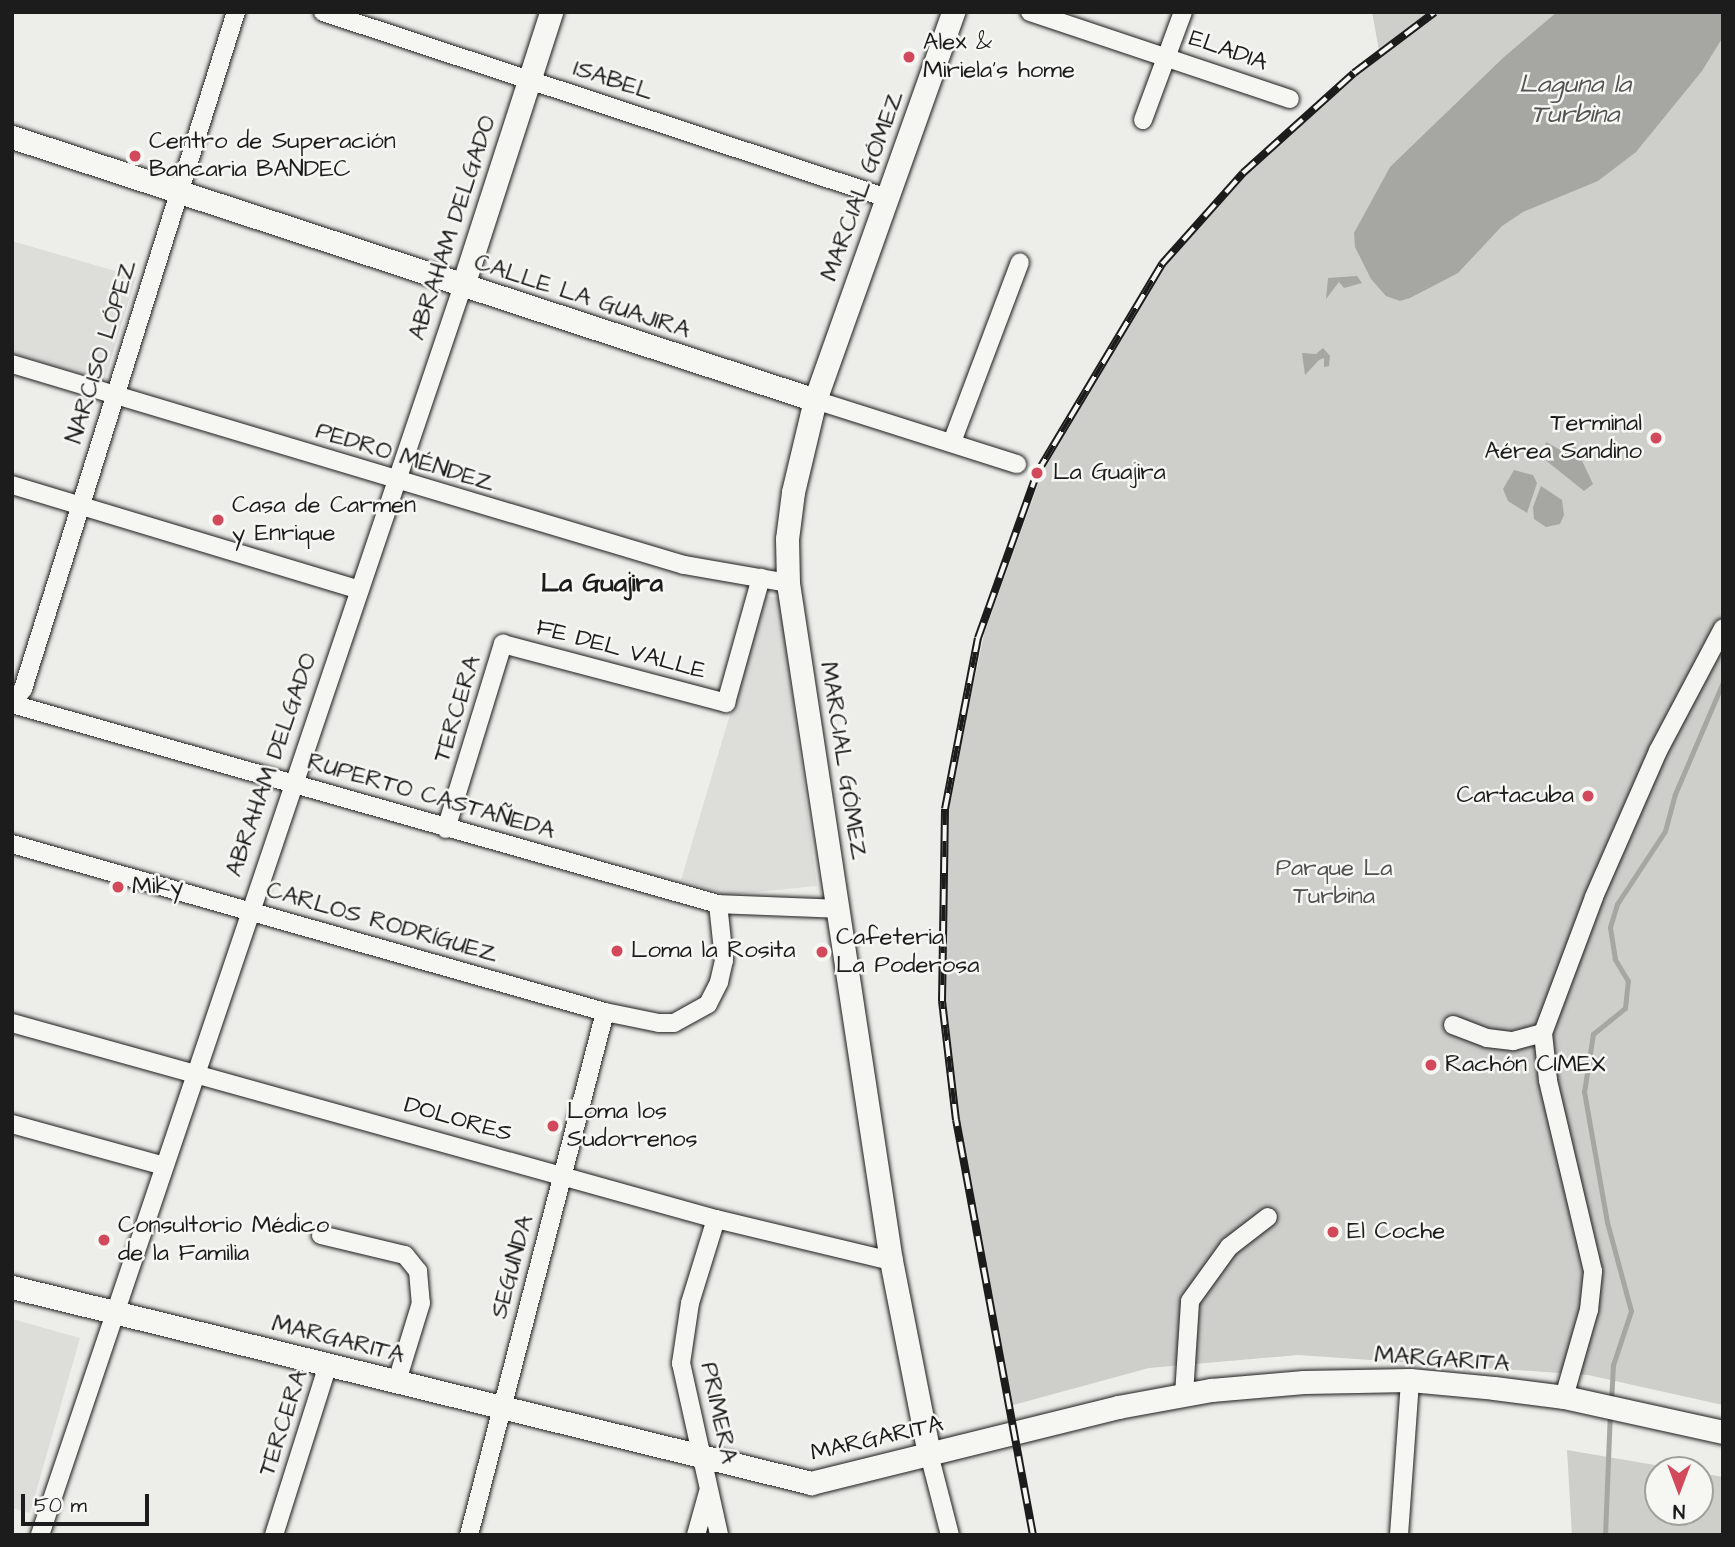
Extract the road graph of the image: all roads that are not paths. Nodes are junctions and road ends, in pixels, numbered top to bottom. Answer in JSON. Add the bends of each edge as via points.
{"nodes":[{"id":1,"x":236,"y":12,"type":"edge"},
{"id":2,"x":323,"y":12,"type":"edge"},
{"id":3,"x":551,"y":12,"type":"edge"},
{"id":4,"x":953,"y":12,"type":"edge"},
{"id":5,"x":1030,"y":12,"type":"edge"},
{"id":6,"x":1183,"y":12,"type":"edge"},
{"id":7,"x":1167,"y":56,"type":"junction"},
{"id":8,"x":529,"y":78,"type":"junction"},
{"id":9,"x":1290,"y":99,"type":"dead end"},
{"id":10,"x":1143,"y":120,"type":"dead end"},
{"id":11,"x":12,"y":137,"type":"edge"},
{"id":12,"x":177,"y":192,"type":"junction"},
{"id":13,"x":887,"y":198,"type":"junction"},
{"id":14,"x":1020,"y":262,"type":"dead end"},
{"id":15,"x":463,"y":285,"type":"junction"},
{"id":16,"x":12,"y":364,"type":"edge"},
{"id":17,"x":114,"y":395,"type":"junction"},
{"id":18,"x":815,"y":400,"type":"junction"},
{"id":19,"x":952,"y":442,"type":"junction"},
{"id":20,"x":1017,"y":464,"type":"dead end"},
{"id":21,"x":396,"y":482,"type":"junction"},
{"id":22,"x":12,"y":485,"type":"edge"},
{"id":23,"x":80,"y":506,"type":"junction"},
{"id":24,"x":761,"y":579,"type":"junction"},
{"id":25,"x":788,"y":583,"type":"junction"},
{"id":26,"x":359,"y":590,"type":"junction"},
{"id":27,"x":1723,"y":628,"type":"edge"},
{"id":28,"x":503,"y":644,"type":"joint"},
{"id":29,"x":12,"y":704,"type":"edge"},
{"id":30,"x":294,"y":783,"type":"junction"},
{"id":31,"x":446,"y":829,"type":"junction"},
{"id":32,"x":12,"y":844,"type":"edge"},
{"id":33,"x":718,"y":904,"type":"junction"},
{"id":34,"x":840,"y":909,"type":"junction"},
{"id":35,"x":250,"y":911,"type":"junction"},
{"id":36,"x":605,"y":1012,"type":"junction"},
{"id":37,"x":12,"y":1023,"type":"edge"},
{"id":38,"x":1453,"y":1025,"type":"dead end"},
{"id":39,"x":1543,"y":1033,"type":"junction"},
{"id":40,"x":195,"y":1072,"type":"junction"},
{"id":41,"x":12,"y":1124,"type":"edge"},
{"id":42,"x":164,"y":1166,"type":"junction"},
{"id":43,"x":562,"y":1175,"type":"junction"},
{"id":44,"x":1268,"y":1217,"type":"dead end"},
{"id":45,"x":716,"y":1219,"type":"junction"},
{"id":46,"x":321,"y":1235,"type":"dead end"},
{"id":47,"x":891,"y":1261,"type":"junction"},
{"id":48,"x":12,"y":1287,"type":"edge"},
{"id":49,"x":114,"y":1312,"type":"junction"},
{"id":50,"x":328,"y":1365,"type":"junction"},
{"id":51,"x":1410,"y":1380,"type":"junction"},
{"id":52,"x":397,"y":1381,"type":"junction"},
{"id":53,"x":1184,"y":1395,"type":"junction"},
{"id":54,"x":1564,"y":1398,"type":"junction"},
{"id":55,"x":502,"y":1406,"type":"junction"},
{"id":56,"x":1723,"y":1432,"type":"edge"},
{"id":57,"x":929,"y":1454,"type":"junction"},
{"id":58,"x":703,"y":1459,"type":"junction"},
{"id":59,"x":708,"y":1489,"type":"junction"},
{"id":60,"x":40,"y":1535,"type":"edge"},
{"id":61,"x":274,"y":1535,"type":"edge"},
{"id":62,"x":469,"y":1535,"type":"edge"},
{"id":63,"x":696,"y":1535,"type":"edge"},
{"id":64,"x":719,"y":1535,"type":"edge"},
{"id":65,"x":950,"y":1535,"type":"edge"},
{"id":66,"x":1399,"y":1535,"type":"edge"}],
"edges":[{"from":1,"to":12,"type":"street","name":"NARCISO LÓPEZ"},
{"from":2,"to":8,"type":"street","name":"ISABEL"},
{"from":3,"to":8,"type":"main road","name":"ABRAHAM DELGADO"},
{"from":4,"to":13,"type":"main road","name":"MARCIAL GÓMEZ"},
{"from":5,"to":7,"type":"street","name":"ELADIA"},
{"from":6,"to":7,"type":"street"},
{"from":7,"to":9,"type":"street","name":"ELADIA"},
{"from":7,"to":10,"type":"street"},
{"from":8,"to":13,"type":"street","name":"ISABEL"},
{"from":8,"to":15,"type":"main road","name":"ABRAHAM DELGADO"},
{"from":11,"to":12,"type":"main road","name":"CALLE LA GUAJIRA"},
{"from":12,"to":15,"type":"main road","name":"CALLE LA GUAJIRA"},
{"from":12,"to":17,"type":"street","name":"NARCISO LÓPEZ"},
{"from":13,"to":18,"type":"main road","name":"MARCIAL GÓMEZ"},
{"from":14,"to":19,"type":"street"},
{"from":15,"to":18,"type":"main road","name":"CALLE LA GUAJIRA"},
{"from":15,"to":21,"type":"street","name":"ABRAHAM DELGADO"},
{"from":16,"to":17,"type":"street","name":"PEDRO MÉNDEZ"},
{"from":17,"to":21,"type":"street","name":"PEDRO MÉNDEZ"},
{"from":17,"to":23,"type":"street","name":"NARCISO LÓPEZ"},
{"from":18,"to":19,"type":"street","name":"CALLE LA GUAJIRA"},
{"from":18,"to":25,"type":"main road","name":"MARCIAL GÓMEZ","via":[[793,492]]},
{"from":19,"to":20,"type":"street","name":"CALLE LA GUAJIRA"},
{"from":21,"to":24,"type":"street","name":"PEDRO MÉNDEZ","via":[[684,565]]},
{"from":21,"to":26,"type":"street","name":"ABRAHAM DELGADO"},
{"from":22,"to":23,"type":"street"},
{"from":23,"to":26,"type":"street"},
{"from":23,"to":29,"type":"street","name":"NARCISO LÓPEZ","via":[[23,689]]},
{"from":24,"to":25,"type":"street","name":"PEDRO MÉNDEZ"},
{"from":24,"to":28,"type":"street","name":"FE DEL VALLE","via":[[726,703]]},
{"from":25,"to":34,"type":"main road","name":"MARCIAL GÓMEZ"},
{"from":26,"to":30,"type":"street","name":"ABRAHAM DELGADO"},
{"from":27,"to":39,"type":"street","via":[[1662,741],[1594,897]]},
{"from":28,"to":31,"type":"street","name":"TERCERA"},
{"from":29,"to":30,"type":"street","name":"RUPERTO CASTAÑEDA"},
{"from":30,"to":31,"type":"street","name":"RUPERTO CASTAÑEDA"},
{"from":30,"to":35,"type":"street","name":"ABRAHAM DELGADO"},
{"from":31,"to":33,"type":"street","name":"RUPERTO CASTAÑEDA"},
{"from":32,"to":35,"type":"street","name":"CARLOS RODRÍGUEZ"},
{"from":33,"to":34,"type":"street","name":"RUPERTO CASTAÑEDA"},
{"from":33,"to":36,"type":"street","name":"CARLOS RODRÍGUEZ","via":[[724,960],[708,1004],[674,1023]]},
{"from":34,"to":47,"type":"main road","name":"MARCIAL GÓMEZ"},
{"from":35,"to":36,"type":"street","name":"CARLOS RODRÍGUEZ"},
{"from":35,"to":40,"type":"street","name":"ABRAHAM DELGADO"},
{"from":36,"to":43,"type":"street","name":"SEGUNDA"},
{"from":37,"to":40,"type":"street","name":"DOLORES"},
{"from":38,"to":39,"type":"street","via":[[1487,1038],[1513,1041]]},
{"from":39,"to":54,"type":"street","via":[[1548,1080],[1593,1271],[1589,1310]]},
{"from":40,"to":42,"type":"street","name":"ABRAHAM DELGADO"},
{"from":40,"to":43,"type":"street","name":"DOLORES"},
{"from":41,"to":42,"type":"street"},
{"from":42,"to":49,"type":"street","name":"ABRAHAM DELGADO"},
{"from":43,"to":45,"type":"street","name":"DOLORES"},
{"from":43,"to":55,"type":"street","name":"SEGUNDA"},
{"from":44,"to":53,"type":"street","via":[[1229,1247],[1190,1301]]},
{"from":45,"to":47,"type":"street","name":"DOLORES"},
{"from":45,"to":58,"type":"street","name":"PRIMERA","via":[[690,1303],[681,1363]]},
{"from":46,"to":52,"type":"street","via":[[405,1255],[418,1271],[421,1303]]},
{"from":47,"to":57,"type":"main road","name":"MARCIAL GÓMEZ"},
{"from":48,"to":49,"type":"main road","name":"MARGARITA"},
{"from":49,"to":50,"type":"main road","name":"MARGARITA"},
{"from":49,"to":60,"type":"street","name":"ABRAHAM DELGADO"},
{"from":50,"to":52,"type":"main road","name":"MARGARITA"},
{"from":50,"to":61,"type":"street","name":"TERCERA"},
{"from":51,"to":53,"type":"main road","name":"MARGARITA","via":[[1304,1382]]},
{"from":51,"to":54,"type":"main road","name":"MARGARITA"},
{"from":51,"to":66,"type":"street"},
{"from":52,"to":55,"type":"main road","name":"MARGARITA"},
{"from":53,"to":57,"type":"main road","name":"MARGARITA","via":[[1118,1406]]},
{"from":54,"to":56,"type":"main road","name":"MARGARITA"},
{"from":55,"to":58,"type":"main road","name":"MARGARITA"},
{"from":55,"to":62,"type":"street","name":"SEGUNDA"},
{"from":57,"to":58,"type":"main road","name":"MARGARITA","via":[[811,1483]]},
{"from":57,"to":65,"type":"street","name":"MARCIAL GÓMEZ"},
{"from":58,"to":59,"type":"street","name":"PRIMERA"},
{"from":59,"to":63,"type":"street","name":"PRIMERA"},
{"from":59,"to":64,"type":"street"}]}
